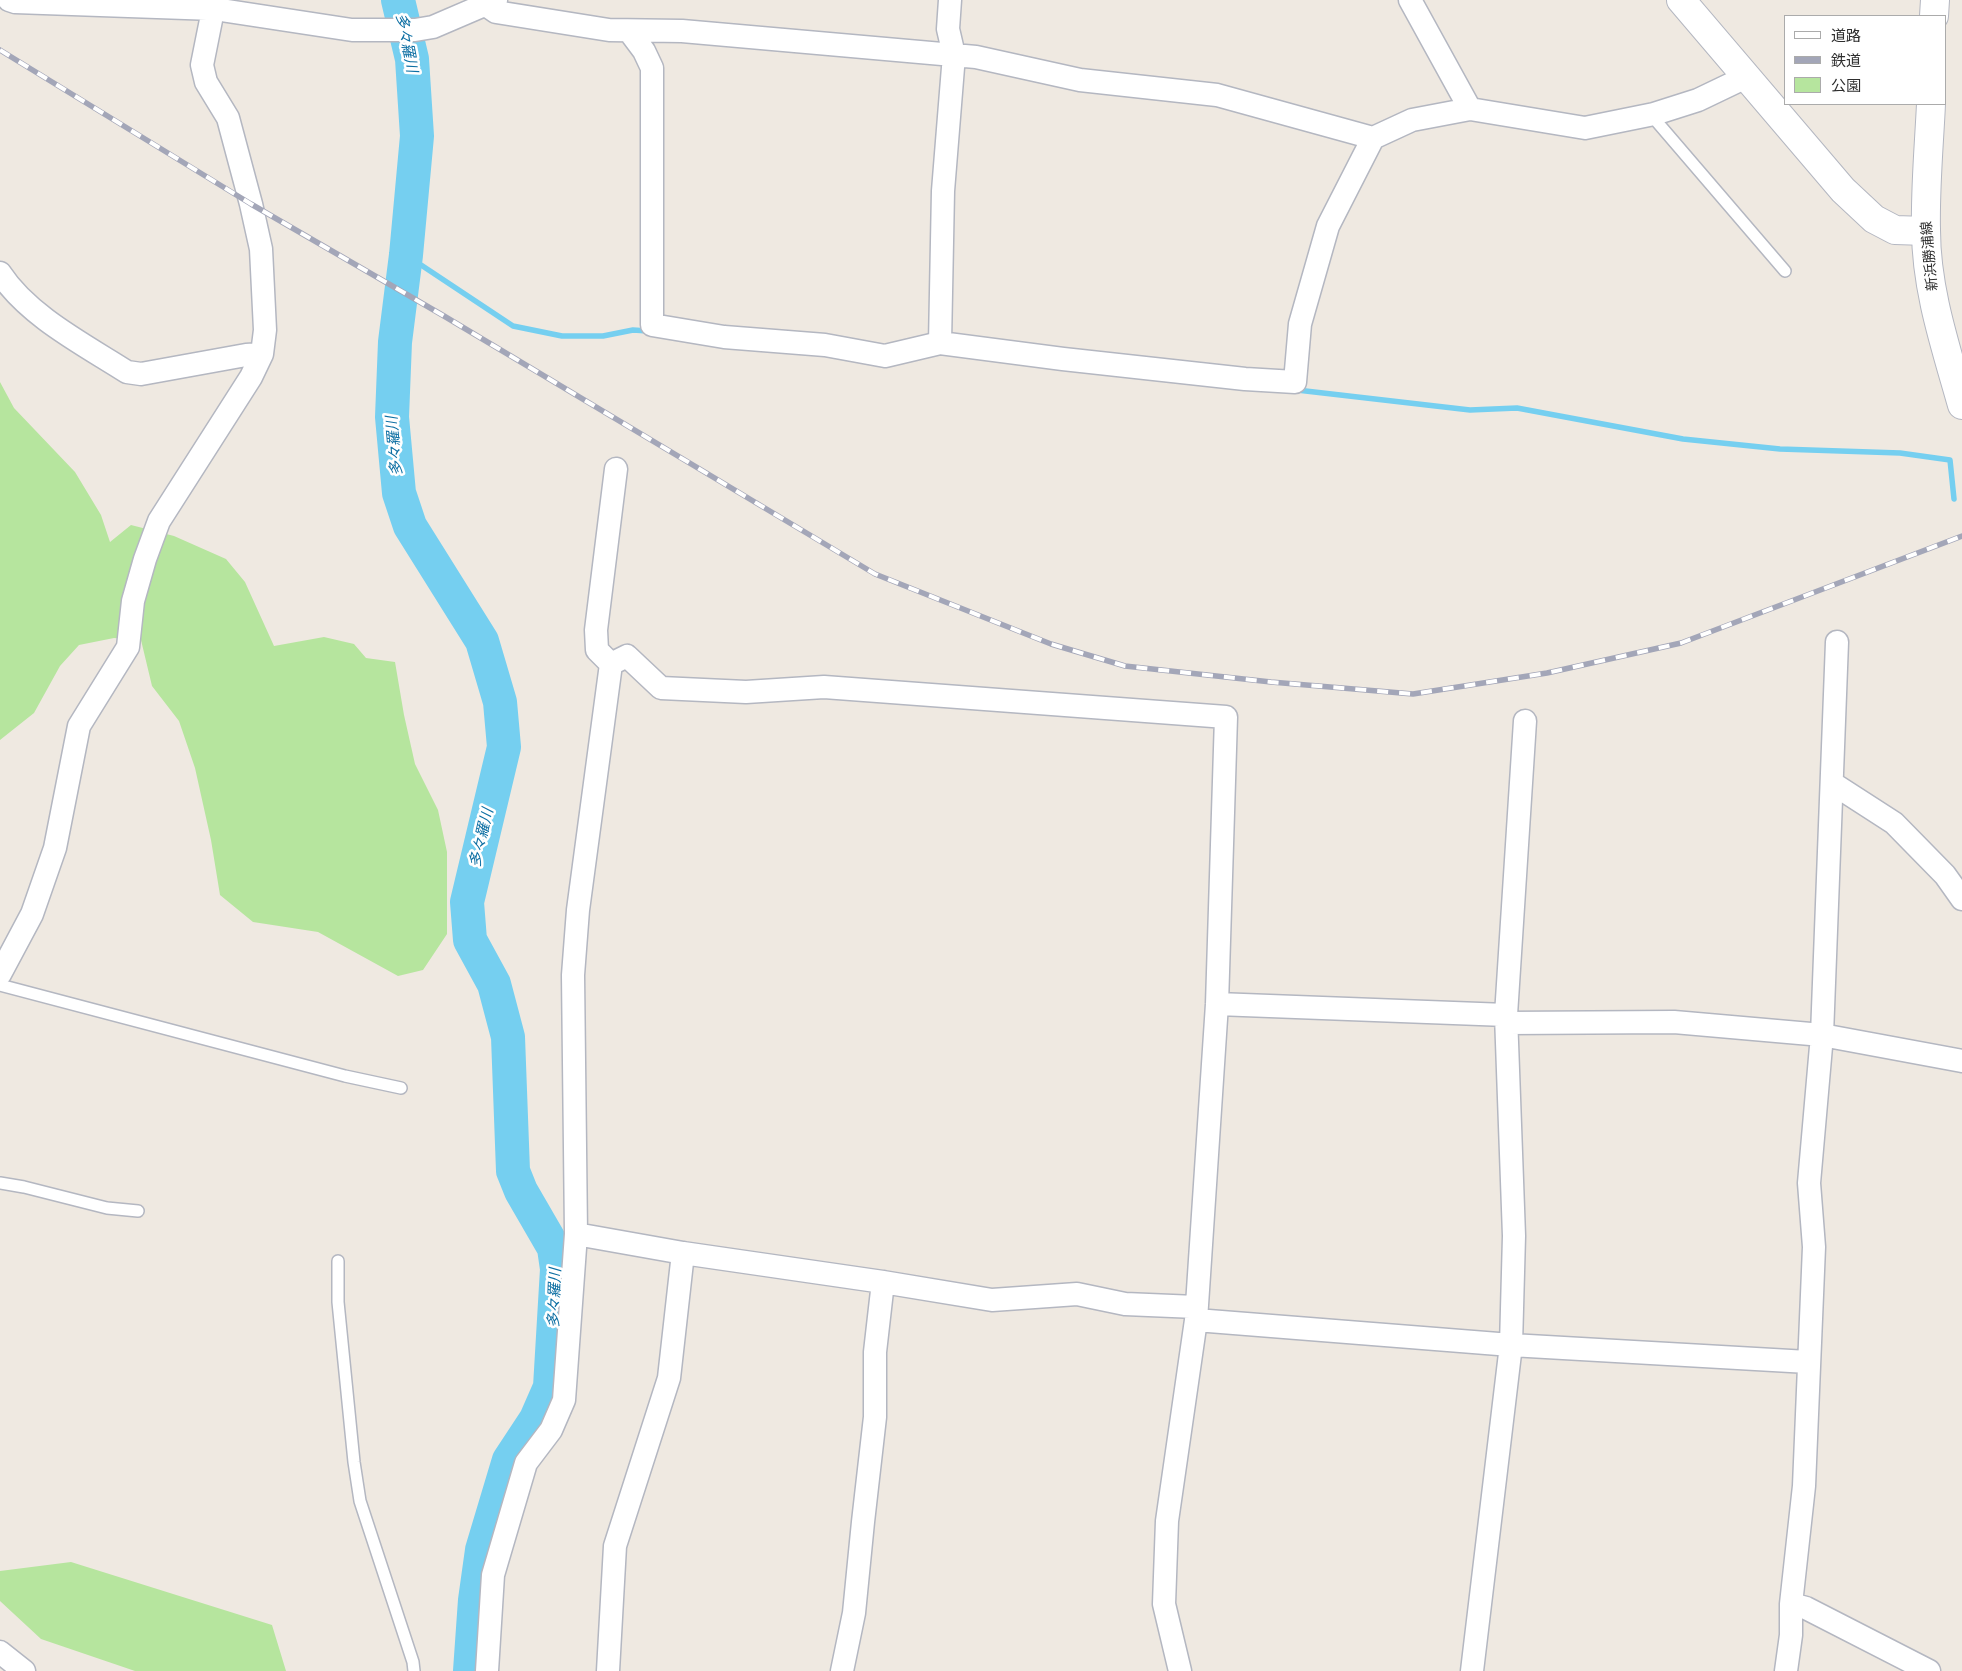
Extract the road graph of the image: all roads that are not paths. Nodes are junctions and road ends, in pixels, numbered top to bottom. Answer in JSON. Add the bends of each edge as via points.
{"nodes":[{"id":1,"x":9,"y":0,"type":"edge"},
{"id":2,"x":950,"y":0,"type":"edge"},
{"id":3,"x":1410,"y":0,"type":"edge"},
{"id":4,"x":1681,"y":0,"type":"edge"},
{"id":5,"x":1935,"y":0,"type":"edge"},
{"id":6,"x":491,"y":2,"type":"edge"},
{"id":7,"x":215,"y":5,"type":"edge"},
{"id":8,"x":1934,"y":15,"type":"edge"},
{"id":9,"x":629,"y":31,"type":"junction"},
{"id":10,"x":954,"y":55,"type":"junction"},
{"id":11,"x":1746,"y":77,"type":"junction"},
{"id":12,"x":1931,"y":105,"type":"edge"},
{"id":13,"x":1470,"y":109,"type":"junction"},
{"id":14,"x":1654,"y":114,"type":"junction"},
{"id":15,"x":1373,"y":138,"type":"junction"},
{"id":16,"x":1926,"y":231,"type":"junction"},
{"id":17,"x":1785,"y":271,"type":"dead end"},
{"id":18,"x":0,"y":273,"type":"edge"},
{"id":19,"x":940,"y":343,"type":"junction"},
{"id":20,"x":262,"y":354,"type":"junction"},
{"id":21,"x":1962,"y":405,"type":"edge"},
{"id":22,"x":616,"y":469,"type":"dead end"},
{"id":23,"x":1837,"y":642,"type":"dead end"},
{"id":24,"x":611,"y":664,"type":"junction"},
{"id":25,"x":1526,"y":721,"type":"dead end"},
{"id":26,"x":1832,"y":783,"type":"junction"},
{"id":27,"x":1962,"y":899,"type":"edge"},
{"id":28,"x":0,"y":974,"type":"edge"},
{"id":29,"x":0,"y":985,"type":"edge"},
{"id":30,"x":1217,"y":1004,"type":"junction"},
{"id":31,"x":1506,"y":1019,"type":"junction"},
{"id":32,"x":1822,"y":1035,"type":"junction"},
{"id":33,"x":1962,"y":1061,"type":"edge"},
{"id":34,"x":401,"y":1088,"type":"dead end"},
{"id":35,"x":0,"y":1183,"type":"edge"},
{"id":36,"x":138,"y":1211,"type":"dead end"},
{"id":37,"x":576,"y":1234,"type":"junction"},
{"id":38,"x":683,"y":1253,"type":"junction"},
{"id":39,"x":338,"y":1261,"type":"dead end"},
{"id":40,"x":883,"y":1282,"type":"junction"},
{"id":41,"x":1196,"y":1314,"type":"junction"},
{"id":42,"x":1511,"y":1345,"type":"junction"},
{"id":43,"x":1808,"y":1362,"type":"junction"},
{"id":44,"x":1792,"y":1604,"type":"junction"},
{"id":45,"x":0,"y":1652,"type":"edge"},
{"id":46,"x":24,"y":1671,"type":"edge"},
{"id":47,"x":414,"y":1671,"type":"edge"},
{"id":48,"x":487,"y":1671,"type":"edge"},
{"id":49,"x":608,"y":1671,"type":"edge"},
{"id":50,"x":842,"y":1671,"type":"edge"},
{"id":51,"x":1180,"y":1671,"type":"edge"},
{"id":52,"x":1472,"y":1671,"type":"edge"},
{"id":53,"x":1786,"y":1671,"type":"edge"},
{"id":54,"x":1929,"y":1671,"type":"edge"}],
"edges":[{"from":1,"to":7,"type":"street"},
{"from":2,"to":10,"type":"street","via":[[948,29]]},
{"from":3,"to":13,"type":"street"},
{"from":4,"to":11,"type":"street"},
{"from":5,"to":8,"type":"street"},
{"from":6,"to":7,"type":"street","via":[[433,27],[415,30],[352,30]]},
{"from":6,"to":9,"type":"street","via":[[496,12]]},
{"from":7,"to":20,"type":"street","via":[[202,65],[206,82],[228,118],[261,249],[265,330]]},
{"from":9,"to":10,"type":"street","via":[[682,32]]},
{"from":9,"to":19,"type":"street","via":[[652,68],[652,325],[724,337],[825,345],[885,356]]},
{"from":10,"to":15,"type":"street","via":[[1080,80],[1217,95]]},
{"from":10,"to":19,"type":"street","via":[[943,191]]},
{"from":11,"to":14,"type":"street","via":[[1698,100]]},
{"from":11,"to":16,"type":"street","via":[[1843,190],[1874,219],[1895,230]]},
{"from":12,"to":16,"type":"street","name":"新浜勝浦線"},
{"from":13,"to":14,"type":"street","via":[[1585,128]]},
{"from":13,"to":15,"type":"street","via":[[1412,120]]},
{"from":14,"to":17,"type":"lane","via":[[1658,123]]},
{"from":15,"to":19,"type":"street","via":[[1328,226],[1300,324],[1295,382]]},
{"from":16,"to":21,"type":"street","name":"新浜勝浦線","via":[[1932,292]]},
{"from":18,"to":20,"type":"street","via":[[25,301],[58,328],[128,372],[141,374]]},
{"from":20,"to":28,"type":"street","via":[[251,377],[159,521],[134,601],[128,647],[79,726],[55,848],[32,914]]},
{"from":22,"to":24,"type":"street","via":[[596,630],[597,650]]},
{"from":23,"to":26,"type":"street"},
{"from":24,"to":30,"type":"street","via":[[626,656],[661,688],[746,692],[824,687],[1226,718]]},
{"from":24,"to":37,"type":"street","via":[[578,910],[573,975]]},
{"from":25,"to":31,"type":"street"},
{"from":26,"to":27,"type":"street","via":[[1894,823],[1945,875]]},
{"from":26,"to":32,"type":"street"},
{"from":29,"to":34,"type":"lane"},
{"from":30,"to":31,"type":"street"},
{"from":30,"to":41,"type":"street"},
{"from":31,"to":32,"type":"street","via":[[1674,1022]]},
{"from":31,"to":42,"type":"street","via":[[1514,1236]]},
{"from":32,"to":33,"type":"street"},
{"from":32,"to":43,"type":"street","via":[[1809,1183],[1814,1247]]},
{"from":35,"to":36,"type":"lane","via":[[107,1208]]},
{"from":37,"to":38,"type":"street"},
{"from":37,"to":48,"type":"street","via":[[564,1400],[551,1430],[526,1463],[493,1576]]},
{"from":38,"to":40,"type":"street"},
{"from":38,"to":49,"type":"street","via":[[669,1378],[615,1546]]},
{"from":39,"to":47,"type":"lane","via":[[338,1302],[360,1501]]},
{"from":40,"to":41,"type":"street","via":[[992,1300],[1077,1294]]},
{"from":40,"to":50,"type":"street","via":[[875,1352],[875,1417],[854,1613]]},
{"from":41,"to":42,"type":"street"},
{"from":41,"to":51,"type":"street","via":[[1167,1521],[1164,1604]]},
{"from":42,"to":43,"type":"street"},
{"from":42,"to":52,"type":"street"},
{"from":43,"to":44,"type":"street","via":[[1804,1486]]},
{"from":44,"to":53,"type":"street"},
{"from":44,"to":54,"type":"street","via":[[1806,1608]]},
{"from":45,"to":46,"type":"street"}]}
